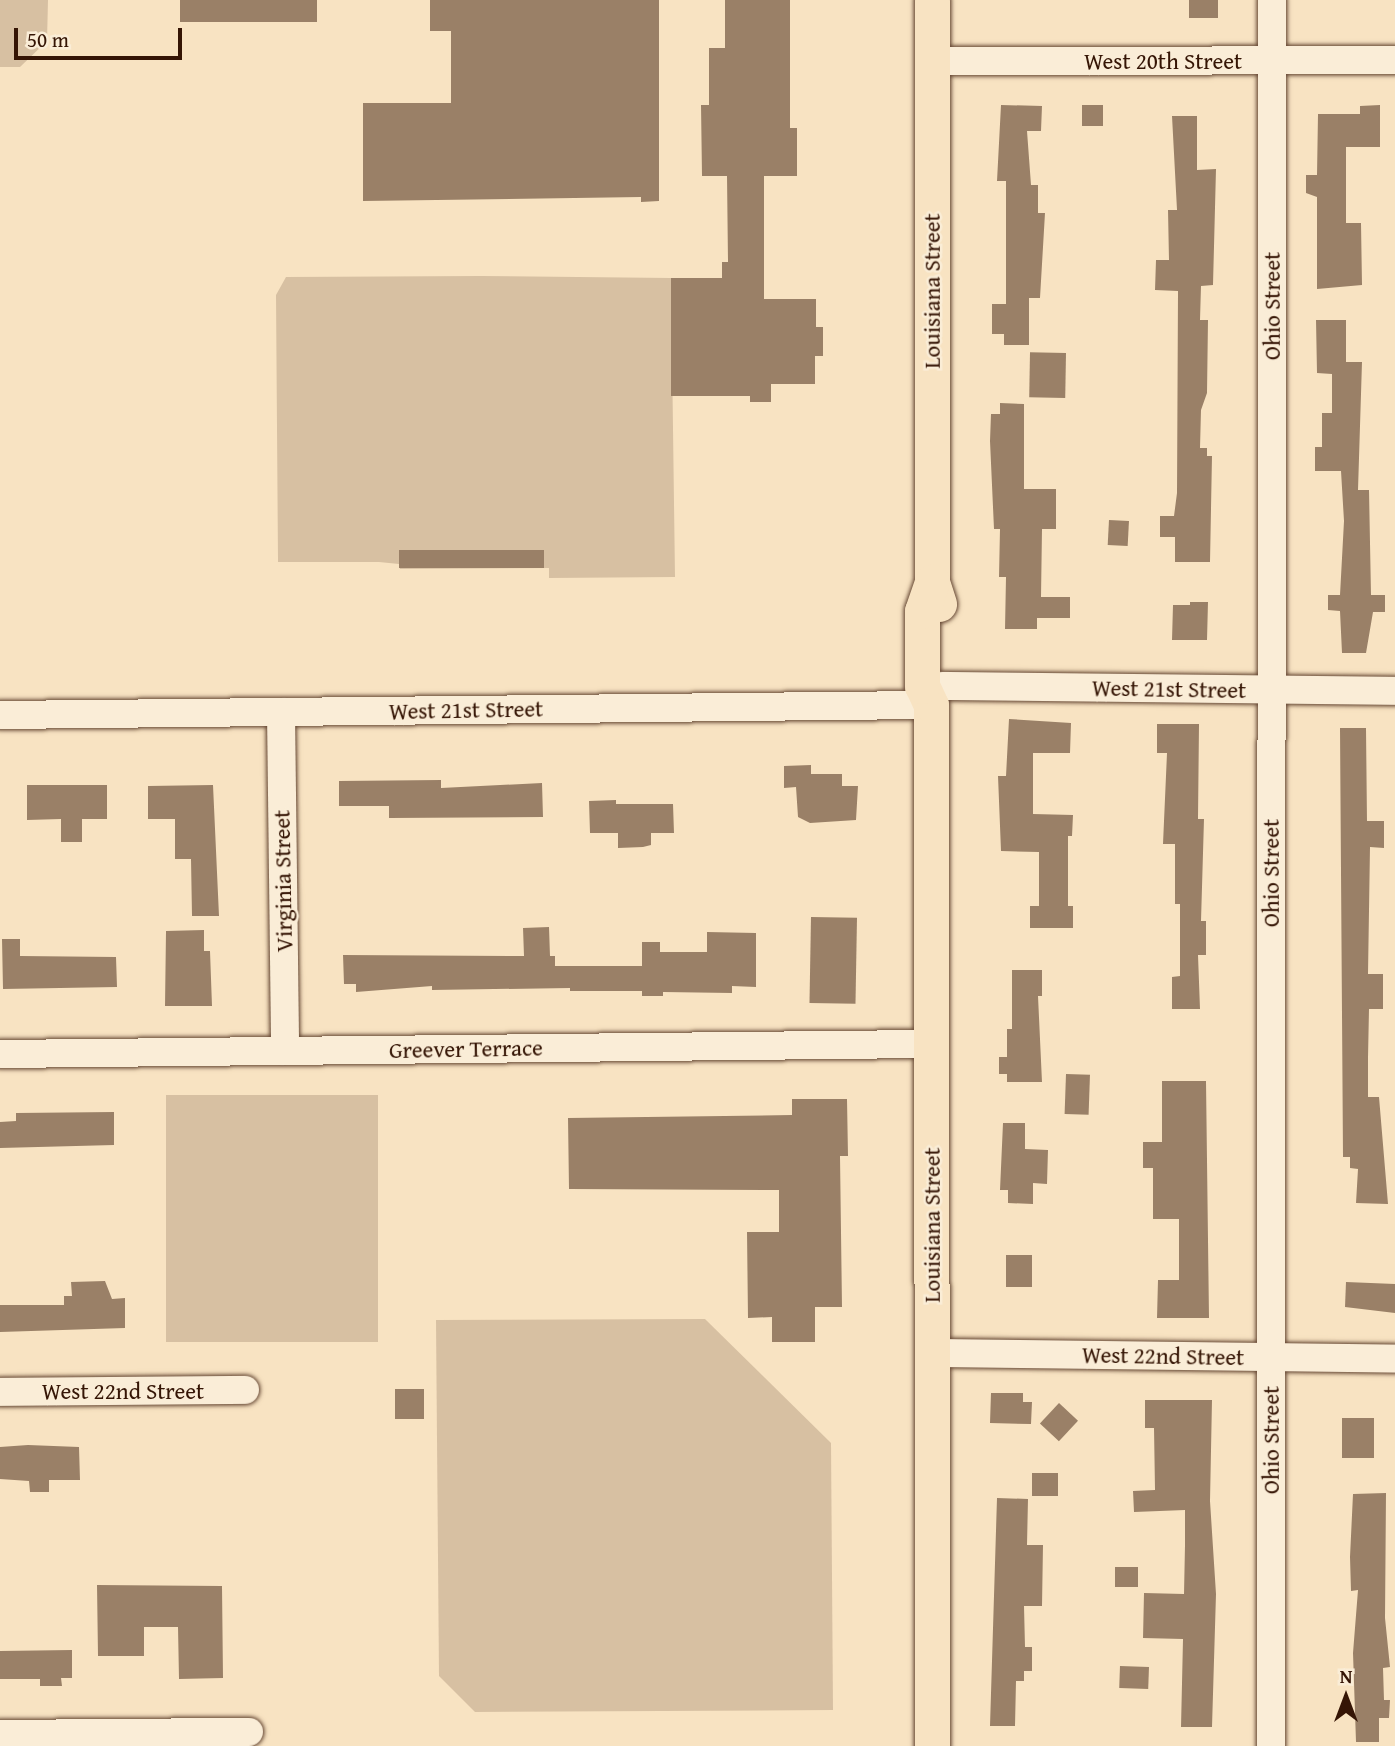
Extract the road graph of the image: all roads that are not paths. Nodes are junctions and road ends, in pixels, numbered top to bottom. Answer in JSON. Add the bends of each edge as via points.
{"nodes":[{"id":1,"x":932,"y":0,"type":"edge"},
{"id":2,"x":1272,"y":0,"type":"edge"},
{"id":3,"x":1395,"y":60,"type":"edge"},
{"id":4,"x":932,"y":61,"type":"junction"},
{"id":5,"x":1272,"y":61,"type":"junction"},
{"id":6,"x":1272,"y":690,"type":"junction"},
{"id":7,"x":1395,"y":691,"type":"edge"},
{"id":8,"x":937,"y":695,"type":"junction"},
{"id":9,"x":281,"y":712,"type":"junction"},
{"id":10,"x":0,"y":715,"type":"edge"},
{"id":11,"x":931,"y":1044,"type":"junction"},
{"id":12,"x":285,"y":1051,"type":"junction"},
{"id":13,"x":0,"y":1054,"type":"edge"},
{"id":14,"x":932,"y":1353,"type":"junction"},
{"id":15,"x":1271,"y":1357,"type":"junction"},
{"id":16,"x":1395,"y":1359,"type":"edge"},
{"id":17,"x":245,"y":1390,"type":"dead end"},
{"id":18,"x":0,"y":1392,"type":"edge"},
{"id":19,"x":249,"y":1732,"type":"dead end"},
{"id":20,"x":0,"y":1734,"type":"edge"},
{"id":21,"x":932,"y":1746,"type":"edge"},
{"id":22,"x":1271,"y":1746,"type":"edge"}],
"edges":[{"from":1,"to":4,"type":"main road","name":"Louisiana Street"},
{"from":2,"to":5,"type":"street","name":"Ohio Street"},
{"from":3,"to":5,"type":"street","name":"West 20th Street"},
{"from":4,"to":5,"type":"street","name":"West 20th Street"},
{"from":4,"to":8,"type":"main road","name":"Louisiana Street","via":[[932,582],[922,611],[922,686]]},
{"from":5,"to":6,"type":"street","name":"Ohio Street"},
{"from":6,"to":7,"type":"street","name":"West 21st Street"},
{"from":6,"to":8,"type":"street","name":"West 21st Street"},
{"from":6,"to":15,"type":"street","name":"Ohio Street"},
{"from":8,"to":9,"type":"street","name":"West 21st Street"},
{"from":8,"to":11,"type":"main road","name":"Louisiana Street"},
{"from":9,"to":10,"type":"street","name":"West 21st Street"},
{"from":9,"to":12,"type":"street","name":"Virginia Street"},
{"from":11,"to":12,"type":"street","name":"Greever Terrace"},
{"from":11,"to":14,"type":"main road","name":"Louisiana Street"},
{"from":12,"to":13,"type":"street","name":"Greever Terrace"},
{"from":14,"to":15,"type":"street","name":"West 22nd Street"},
{"from":14,"to":21,"type":"main road","name":"Louisiana Street"},
{"from":15,"to":16,"type":"street","name":"West 22nd Street"},
{"from":15,"to":22,"type":"street","name":"Ohio Street"},
{"from":17,"to":18,"type":"street","name":"West 22nd Street"},
{"from":19,"to":20,"type":"street"}]}
